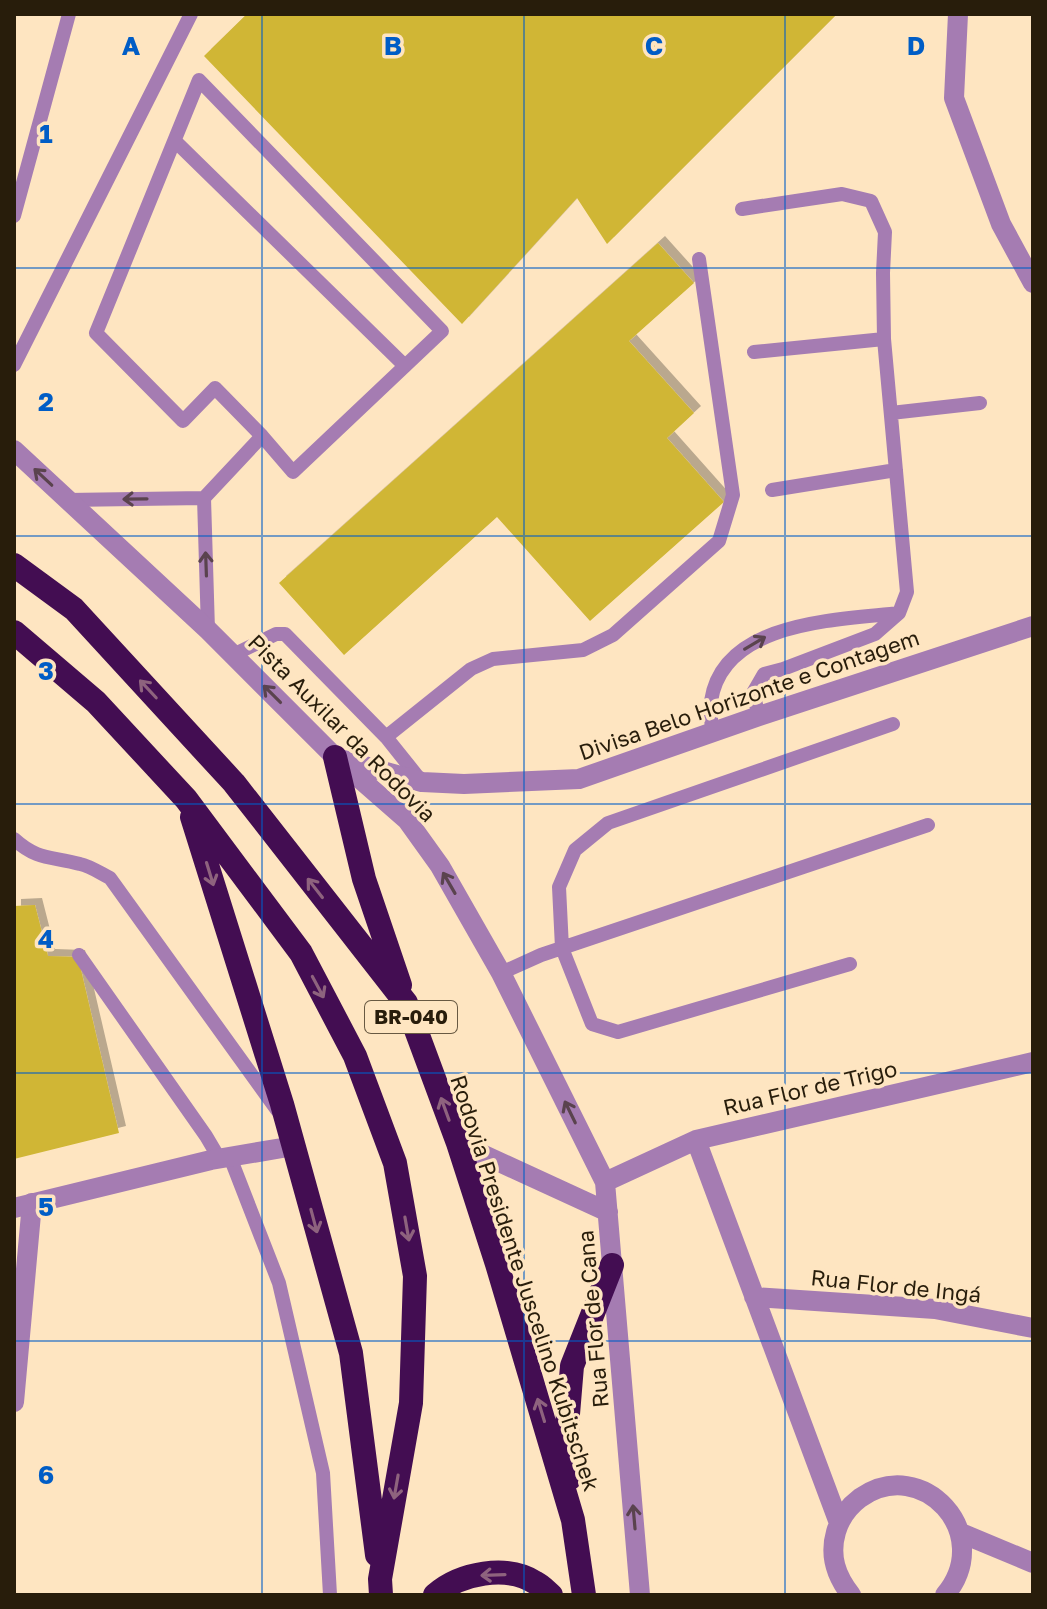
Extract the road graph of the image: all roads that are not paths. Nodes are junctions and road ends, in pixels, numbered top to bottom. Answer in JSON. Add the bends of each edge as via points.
{"nodes":[{"id":1,"x":69,"y":14,"type":"edge"},
{"id":2,"x":191,"y":14,"type":"edge"},
{"id":3,"x":958,"y":14,"type":"edge"},
{"id":4,"x":175,"y":141,"type":"junction"},
{"id":5,"x":742,"y":209,"type":"dead end"},
{"id":6,"x":14,"y":216,"type":"edge"},
{"id":7,"x":699,"y":259,"type":"dead end"},
{"id":8,"x":1033,"y":283,"type":"edge"},
{"id":9,"x":884,"y":339,"type":"junction"},
{"id":10,"x":754,"y":352,"type":"dead end"},
{"id":11,"x":14,"y":365,"type":"edge"},
{"id":12,"x":405,"y":366,"type":"junction"},
{"id":13,"x":980,"y":403,"type":"dead end"},
{"id":14,"x":891,"y":413,"type":"junction"},
{"id":15,"x":262,"y":436,"type":"junction"},
{"id":16,"x":14,"y":450,"type":"edge"},
{"id":17,"x":896,"y":470,"type":"junction"},
{"id":18,"x":772,"y":490,"type":"dead end"},
{"id":19,"x":204,"y":498,"type":"junction"},
{"id":20,"x":67,"y":500,"type":"junction"},
{"id":21,"x":14,"y":565,"type":"edge"},
{"id":22,"x":899,"y":613,"type":"junction"},
{"id":23,"x":1033,"y":626,"type":"edge"},
{"id":24,"x":208,"y":630,"type":"junction"},
{"id":25,"x":14,"y":632,"type":"edge"},
{"id":26,"x":233,"y":655,"type":"junction"},
{"id":27,"x":759,"y":716,"type":"junction"},
{"id":28,"x":893,"y":724,"type":"dead end"},
{"id":29,"x":712,"y":732,"type":"junction"},
{"id":30,"x":386,"y":737,"type":"junction"},
{"id":31,"x":335,"y":757,"type":"junction"},
{"id":32,"x":422,"y":782,"type":"junction"},
{"id":33,"x":186,"y":799,"type":"junction"},
{"id":34,"x":928,"y":825,"type":"dead end"},
{"id":35,"x":14,"y":839,"type":"edge"},
{"id":36,"x":562,"y":948,"type":"junction"},
{"id":37,"x":79,"y":955,"type":"dead end"},
{"id":38,"x":850,"y":964,"type":"dead end"},
{"id":39,"x":501,"y":973,"type":"junction"},
{"id":40,"x":406,"y":1003,"type":"junction"},
{"id":41,"x":1033,"y":1062,"type":"edge"},
{"id":42,"x":291,"y":1135,"type":"junction"},
{"id":43,"x":696,"y":1140,"type":"junction"},
{"id":44,"x":458,"y":1143,"type":"junction"},
{"id":45,"x":225,"y":1158,"type":"junction"},
{"id":46,"x":605,"y":1182,"type":"junction"},
{"id":47,"x":23,"y":1206,"type":"edge"},
{"id":48,"x":608,"y":1212,"type":"junction"},
{"id":49,"x":612,"y":1265,"type":"junction"},
{"id":50,"x":754,"y":1297,"type":"junction"},
{"id":51,"x":1033,"y":1328,"type":"edge"},
{"id":52,"x":14,"y":1402,"type":"edge"},
{"id":53,"x":573,"y":1520,"type":"junction"},
{"id":54,"x":839,"y":1523,"type":"junction"},
{"id":55,"x":961,"y":1533,"type":"junction"},
{"id":56,"x":1033,"y":1563,"type":"edge"},
{"id":57,"x":380,"y":1587,"type":"edge"},
{"id":58,"x":330,"y":1595,"type":"edge"},
{"id":59,"x":435,"y":1595,"type":"edge"},
{"id":60,"x":551,"y":1595,"type":"edge"},
{"id":61,"x":584,"y":1595,"type":"edge"},
{"id":62,"x":640,"y":1595,"type":"edge"},
{"id":63,"x":851,"y":1595,"type":"edge"},
{"id":64,"x":945,"y":1595,"type":"edge"}],
"edges":[{"from":1,"to":6,"type":"lane"},
{"from":2,"to":11,"type":"lane"},
{"from":3,"to":8,"type":"street","via":[[954,98],[1001,224]]},
{"from":4,"to":12,"type":"lane"},
{"from":4,"to":12,"type":"lane","via":[[199,80],[442,331]]},
{"from":4,"to":15,"type":"lane","via":[[96,333],[183,421],[215,388]]},
{"from":5,"to":9,"type":"lane","via":[[842,194],[871,201],[885,232]]},
{"from":7,"to":30,"type":"lane","via":[[733,495],[719,541],[613,635],[583,650],[493,659],[471,669]]},
{"from":9,"to":10,"type":"lane"},
{"from":9,"to":14,"type":"lane"},
{"from":12,"to":15,"type":"lane","via":[[293,472]]},
{"from":13,"to":14,"type":"lane"},
{"from":14,"to":17,"type":"lane"},
{"from":15,"to":19,"type":"lane"},
{"from":20,"to":16,"type":"street","name":"Pista Auxilar da Rodovia","one_way":true},
{"from":17,"to":18,"type":"lane"},
{"from":17,"to":22,"type":"lane","via":[[907,592]]},
{"from":19,"to":20,"type":"lane","one_way":true},
{"from":24,"to":19,"type":"lane","one_way":true},
{"from":20,"to":24,"type":"street","name":"Pista Auxilar da Rodovia"},
{"from":40,"to":21,"type":"highway","name":"Rodovia Presidente Juscelino Kubitschek","number":"BR-040","one_way":true,"via":[[234,783],[74,609]]},
{"from":22,"to":27,"type":"lane","via":[[875,634],[764,674],[753,693]]},
{"from":29,"to":22,"type":"lane","one_way":true,"via":[[717,680],[733,657],[763,637],[814,622]]},
{"from":23,"to":27,"type":"street","name":"Divisa Belo Horizonte e Contagem"},
{"from":24,"to":26,"type":"street","name":"Pista Auxilar da Rodovia"},
{"from":25,"to":33,"type":"highway","number":"BR-040","via":[[96,702]]},
{"from":26,"to":30,"type":"lane","via":[[285,634]]},
{"from":31,"to":26,"type":"street","name":"Pista Auxilar da Rodovia","one_way":true},
{"from":27,"to":29,"type":"street","name":"Divisa Belo Horizonte e Contagem"},
{"from":28,"to":36,"type":"lane","via":[[608,823],[575,850],[559,887]]},
{"from":29,"to":32,"type":"street","name":"Divisa Belo Horizonte e Contagem","via":[[579,779]]},
{"from":30,"to":32,"type":"lane"},
{"from":31,"to":32,"type":"street","name":"Divisa Belo Horizonte e Contagem"},
{"from":39,"to":31,"type":"street","name":"Pista Auxilar da Rodovia","one_way":true,"via":[[440,866],[407,820]]},
{"from":31,"to":40,"type":"highway","via":[[364,879]]},
{"from":33,"to":42,"type":"highway","one_way":true},
{"from":33,"to":57,"type":"highway","number":"BR-040","one_way":true,"via":[[301,953],[355,1056],[395,1163],[415,1276],[411,1403]]},
{"from":34,"to":36,"type":"lane"},
{"from":35,"to":42,"type":"lane","via":[[27,850],[82,864],[110,878]]},
{"from":36,"to":38,"type":"lane","via":[[592,1024],[618,1032]]},
{"from":36,"to":39,"type":"lane"},
{"from":37,"to":45,"type":"lane"},
{"from":46,"to":39,"type":"street","name":"Pista Auxilar da Rodovia","one_way":true},
{"from":44,"to":40,"type":"highway","name":"Rodovia Presidente Juscelino Kubitschek","number":"BR-040","one_way":true},
{"from":41,"to":43,"type":"street","name":"Rua Flor de Trigo"},
{"from":42,"to":45,"type":"street"},
{"from":42,"to":57,"type":"highway","one_way":true,"via":[[351,1353]]},
{"from":43,"to":46,"type":"street","name":"Rua Flor de Trigo"},
{"from":43,"to":50,"type":"street"},
{"from":44,"to":48,"type":"street"},
{"from":53,"to":44,"type":"highway","name":"Rodovia Presidente Juscelino Kubitschek","number":"BR-040","one_way":true},
{"from":45,"to":47,"type":"street"},
{"from":45,"to":58,"type":"lane","via":[[279,1283],[286,1312],[323,1473]]},
{"from":46,"to":48,"type":"street","name":"Rua Flor de Cana"},
{"from":47,"to":52,"type":"street"},
{"from":48,"to":49,"type":"street","name":"Rua Flor de Cana"},
{"from":49,"to":53,"type":"highway","via":[[572,1366],[567,1426]]},
{"from":62,"to":49,"type":"street","name":"Rua Flor de Cana","one_way":true},
{"from":50,"to":51,"type":"street","name":"Rua Flor de Ingá","via":[[935,1309]]},
{"from":50,"to":54,"type":"street"},
{"from":53,"to":61,"type":"highway","name":"Rodovia Presidente Juscelino Kubitschek","number":"BR-040"},
{"from":54,"to":55,"type":"street","via":[[860,1498],[891,1485],[934,1497],[951,1512]]},
{"from":54,"to":63,"type":"street","via":[[834,1563]]},
{"from":55,"to":56,"type":"street"},
{"from":55,"to":64,"type":"street","via":[[959,1575]]},
{"from":60,"to":59,"type":"highway","one_way":true,"via":[[523,1577],[494,1573],[457,1581]]}]}
